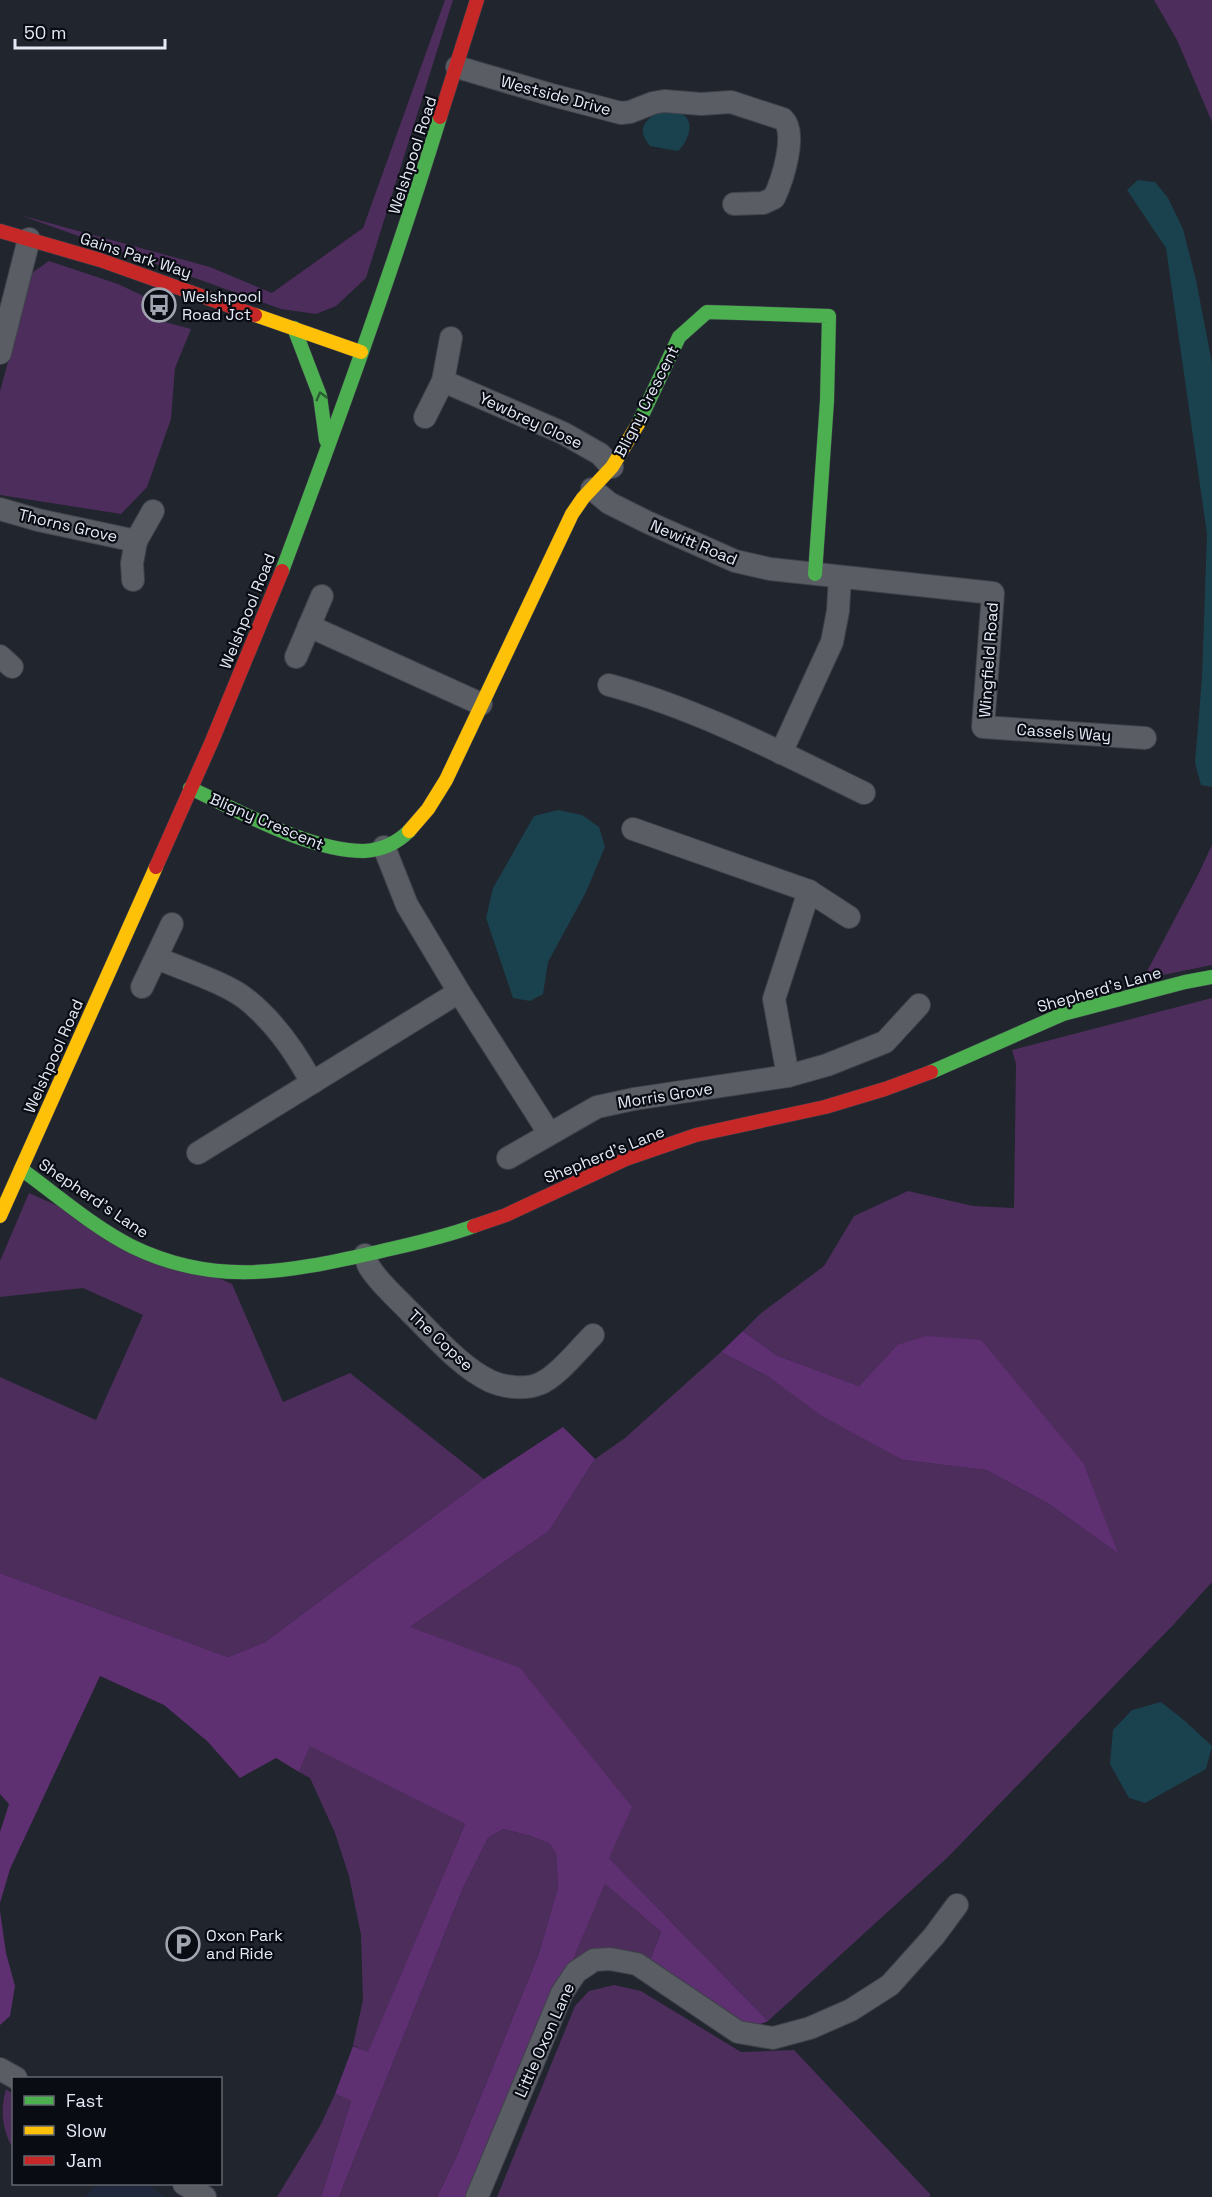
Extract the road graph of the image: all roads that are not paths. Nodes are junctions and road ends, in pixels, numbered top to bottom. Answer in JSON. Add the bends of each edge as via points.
{"nodes":[{"id":1,"x":477,"y":0,"type":"edge"},
{"id":2,"x":457,"y":68,"type":"junction"},
{"id":3,"x":734,"y":204,"type":"dead end"},
{"id":4,"x":0,"y":231,"type":"edge"},
{"id":5,"x":29,"y":239,"type":"junction"},
{"id":6,"x":294,"y":328,"type":"junction"},
{"id":7,"x":451,"y":338,"type":"dead end"},
{"id":8,"x":362,"y":352,"type":"junction"},
{"id":9,"x":0,"y":353,"type":"edge"},
{"id":10,"x":443,"y":381,"type":"junction"},
{"id":11,"x":425,"y":417,"type":"dead end"},
{"id":12,"x":326,"y":454,"type":"junction"},
{"id":13,"x":612,"y":467,"type":"junction"},
{"id":14,"x":592,"y":489,"type":"junction"},
{"id":15,"x":0,"y":509,"type":"edge"},
{"id":16,"x":153,"y":511,"type":"dead end"},
{"id":17,"x":136,"y":541,"type":"junction"},
{"id":18,"x":815,"y":574,"type":"junction"},
{"id":19,"x":840,"y":577,"type":"junction"},
{"id":20,"x":133,"y":580,"type":"dead end"},
{"id":21,"x":993,"y":593,"type":"joint"},
{"id":22,"x":322,"y":596,"type":"dead end"},
{"id":23,"x":309,"y":626,"type":"junction"},
{"id":24,"x":296,"y":657,"type":"dead end"},
{"id":25,"x":609,"y":685,"type":"dead end"},
{"id":26,"x":481,"y":704,"type":"junction"},
{"id":27,"x":983,"y":727,"type":"joint"},
{"id":28,"x":1145,"y":738,"type":"dead end"},
{"id":29,"x":781,"y":753,"type":"junction"},
{"id":30,"x":190,"y":788,"type":"junction"},
{"id":31,"x":864,"y":793,"type":"dead end"},
{"id":32,"x":633,"y":829,"type":"dead end"},
{"id":33,"x":384,"y":847,"type":"junction"},
{"id":34,"x":809,"y":891,"type":"junction"},
{"id":35,"x":849,"y":917,"type":"dead end"},
{"id":36,"x":172,"y":924,"type":"dead end"},
{"id":37,"x":157,"y":958,"type":"junction"},
{"id":38,"x":1212,"y":977,"type":"edge"},
{"id":39,"x":142,"y":987,"type":"dead end"},
{"id":40,"x":459,"y":992,"type":"junction"},
{"id":41,"x":919,"y":1005,"type":"dead end"},
{"id":42,"x":788,"y":1076,"type":"junction"},
{"id":43,"x":312,"y":1083,"type":"junction"},
{"id":44,"x":549,"y":1133,"type":"junction"},
{"id":45,"x":198,"y":1153,"type":"dead end"},
{"id":46,"x":508,"y":1158,"type":"dead end"},
{"id":47,"x":21,"y":1169,"type":"junction"},
{"id":48,"x":0,"y":1216,"type":"edge"},
{"id":49,"x":366,"y":1255,"type":"junction"},
{"id":50,"x":593,"y":1335,"type":"dead end"},
{"id":51,"x":957,"y":1905,"type":"dead end"},
{"id":52,"x":0,"y":2069,"type":"edge"},
{"id":53,"x":13,"y":2077,"type":"edge"},
{"id":54,"x":186,"y":2185,"type":"edge"},
{"id":55,"x":205,"y":2197,"type":"edge"},
{"id":56,"x":477,"y":2197,"type":"edge"}],
"edges":[{"from":1,"to":2,"type":"street","name":"Welshpool Road"},
{"from":2,"to":3,"type":"street","name":"Westside Drive","via":[[621,113],[664,101],[731,102],[783,119],[789,129],[788,151],[774,198],[763,203]]},
{"from":2,"to":8,"type":"street","name":"Welshpool Road"},
{"from":4,"to":5,"type":"street","name":"Gains Park Way"},
{"from":5,"to":6,"type":"street","name":"Gains Park Way"},
{"from":5,"to":9,"type":"street"},
{"from":6,"to":8,"type":"street","name":"Gains Park Way"},
{"from":12,"to":6,"type":"street","one_way":true,"via":[[322,396]]},
{"from":7,"to":10,"type":"street"},
{"from":8,"to":12,"type":"street","name":"Welshpool Road"},
{"from":10,"to":11,"type":"street"},
{"from":10,"to":13,"type":"street","name":"Yewbrey Close","via":[[571,437],[600,454]]},
{"from":12,"to":30,"type":"street","name":"Welshpool Road","via":[[264,618]]},
{"from":13,"to":14,"type":"street","name":"Bligny Crescent"},
{"from":13,"to":18,"type":"street","name":"Bligny Crescent","via":[[633,434],[679,337],[707,312],[829,316]]},
{"from":14,"to":18,"type":"street","name":"Newitt Road","via":[[628,513],[735,561]]},
{"from":14,"to":26,"type":"street","name":"Bligny Crescent","via":[[572,514]]},
{"from":15,"to":17,"type":"street","name":"Thorns Grove"},
{"from":16,"to":17,"type":"street","name":"Thorns Grove"},
{"from":17,"to":20,"type":"street","name":"Thorns Grove"},
{"from":18,"to":19,"type":"street","name":"Newitt Road"},
{"from":19,"to":21,"type":"street","name":"Newitt Road"},
{"from":19,"to":29,"type":"street","via":[[831,642]]},
{"from":21,"to":27,"type":"street","name":"Wingfield Road"},
{"from":22,"to":23,"type":"street"},
{"from":23,"to":24,"type":"street"},
{"from":23,"to":26,"type":"street"},
{"from":25,"to":29,"type":"street","via":[[651,697]]},
{"from":26,"to":33,"type":"street","name":"Bligny Crescent","via":[[446,780],[423,818]]},
{"from":27,"to":28,"type":"street","name":"Cassels Way"},
{"from":29,"to":31,"type":"street"},
{"from":30,"to":33,"type":"street","name":"Bligny Crescent","via":[[316,843],[341,850]]},
{"from":30,"to":47,"type":"street","name":"Welshpool Road"},
{"from":32,"to":34,"type":"street"},
{"from":33,"to":40,"type":"street","via":[[407,905]]},
{"from":34,"to":35,"type":"street"},
{"from":34,"to":42,"type":"street","via":[[774,999]]},
{"from":36,"to":37,"type":"street"},
{"from":37,"to":39,"type":"street"},
{"from":37,"to":43,"type":"street","via":[[244,998],[293,1048]]},
{"from":38,"to":49,"type":"street","name":"Shepherd's Lane","via":[[1063,1014],[885,1089],[825,1107],[696,1135],[626,1160],[506,1215],[451,1234]]},
{"from":40,"to":43,"type":"street"},
{"from":40,"to":44,"type":"street"},
{"from":41,"to":42,"type":"street","name":"Morris Grove","via":[[885,1042]]},
{"from":42,"to":44,"type":"street","name":"Morris Grove","via":[[597,1107]]},
{"from":43,"to":45,"type":"street"},
{"from":44,"to":46,"type":"street","name":"Morris Grove"},
{"from":47,"to":48,"type":"street","name":"Welshpool Road"},
{"from":47,"to":49,"type":"street","name":"Shepherd's Lane","via":[[132,1246],[189,1267],[263,1274]]},
{"from":49,"to":50,"type":"street","name":"The Copse","via":[[376,1277],[401,1303],[471,1371],[491,1382],[539,1384]]},
{"from":51,"to":56,"type":"street","name":"Little Oxon Lane","via":[[890,1985],[851,2010],[810,2028],[773,2038],[738,2032],[637,1964],[594,1960],[576,1972],[562,1993]]},
{"from":52,"to":53,"type":"street"},
{"from":54,"to":55,"type":"street"}]}
